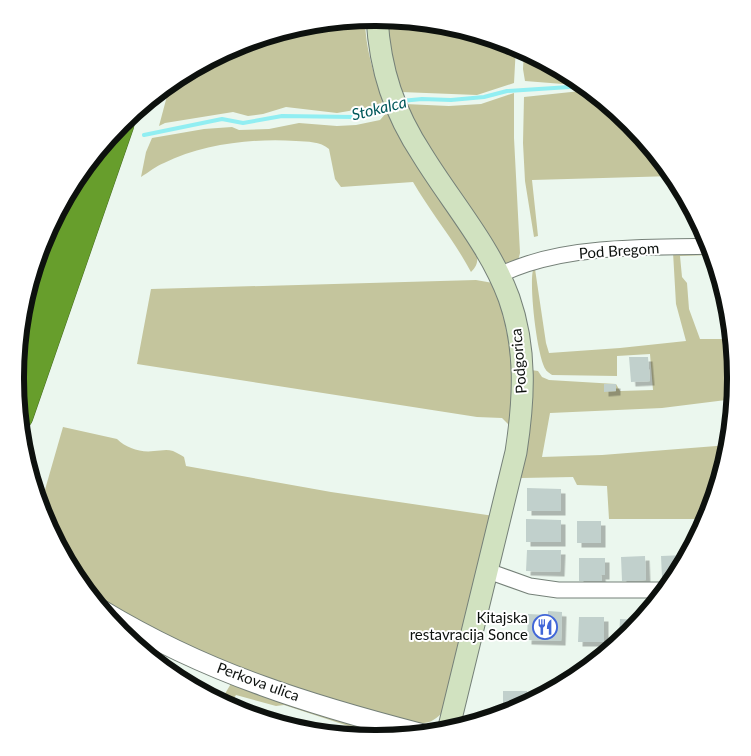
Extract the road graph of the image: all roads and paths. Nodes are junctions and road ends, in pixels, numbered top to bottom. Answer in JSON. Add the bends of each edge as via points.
{"nodes":[{"id":1,"x":378,"y":26,"type":"edge"},
{"id":2,"x":113,"y":144,"type":"edge"},
{"id":3,"x":59,"y":223,"type":"edge"},
{"id":4,"x":701,"y":246,"type":"edge"},
{"id":5,"x":499,"y":275,"type":"junction"},
{"id":6,"x":34,"y":295,"type":"edge"},
{"id":7,"x":25,"y":399,"type":"edge"},
{"id":8,"x":488,"y":571,"type":"junction"},
{"id":9,"x":656,"y":590,"type":"edge"},
{"id":10,"x":120,"y":619,"type":"edge"},
{"id":11,"x":450,"y":722,"type":"edge"},
{"id":12,"x":403,"y":729,"type":"edge"}],
"edges":[{"from":1,"to":5,"type":"main road","name":"Podgorica","via":[[390,90],[401,117]]},
{"from":2,"to":7,"type":"highway"},
{"from":3,"to":6,"type":"highway"},
{"from":4,"to":5,"type":"street","name":"Pod Bregom","via":[[569,254]]},
{"from":5,"to":8,"type":"main road","name":"Podgorica","via":[[515,321],[523,391],[516,452]]},
{"from":8,"to":9,"type":"street","via":[[530,586],[558,590]]},
{"from":8,"to":11,"type":"main road","name":"Podgorica"},
{"from":10,"to":12,"type":"street","name":"Perkova ulica","via":[[188,655],[254,683]]}]}
